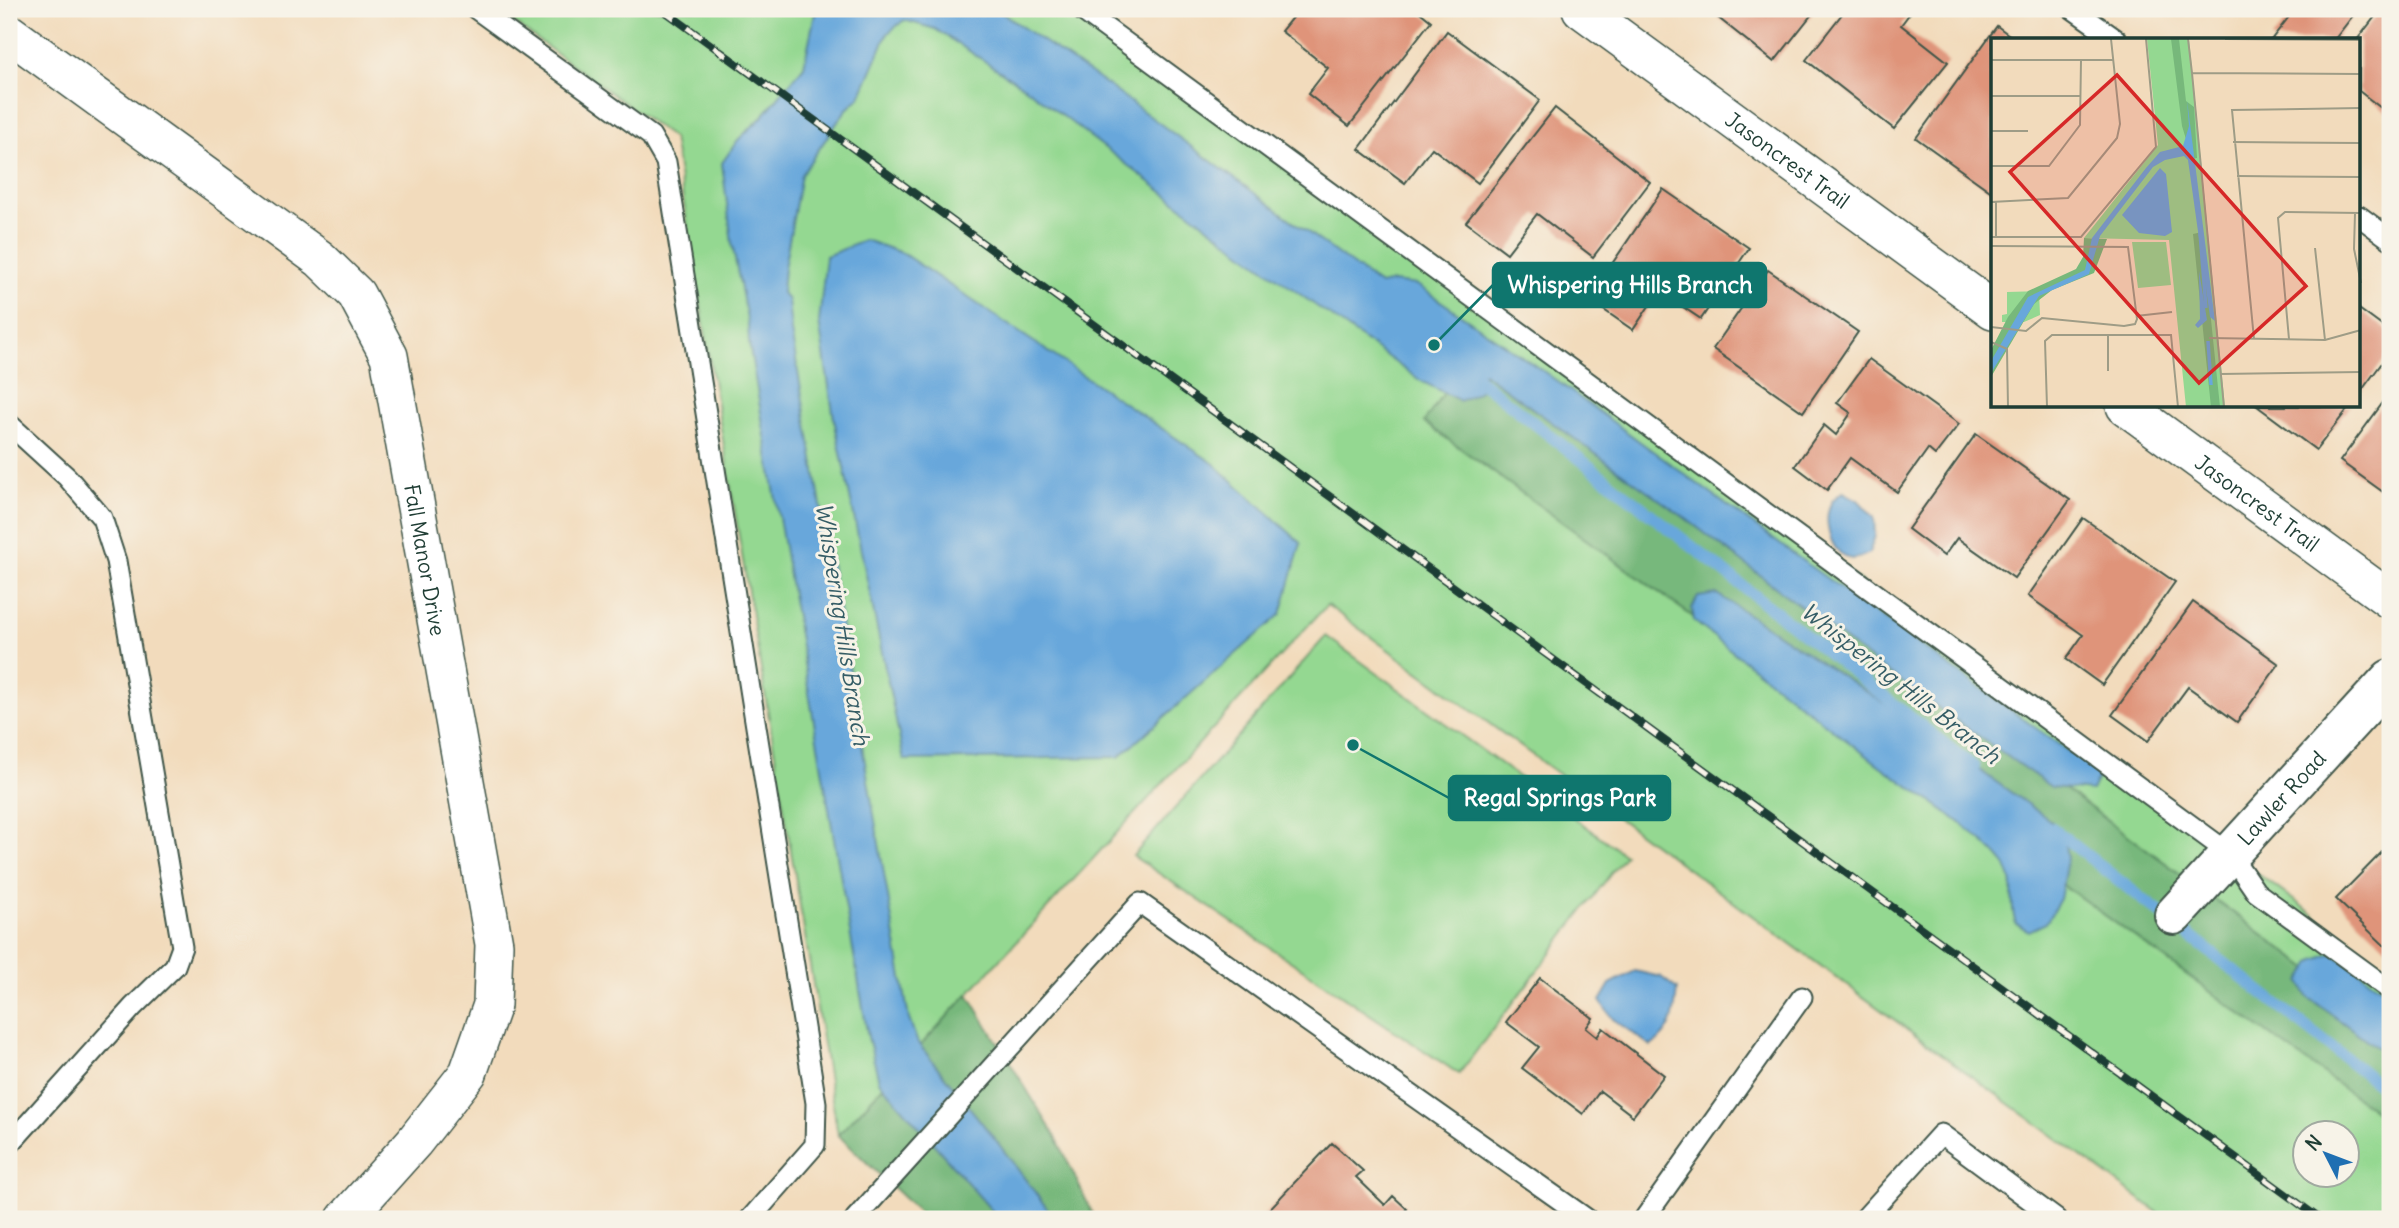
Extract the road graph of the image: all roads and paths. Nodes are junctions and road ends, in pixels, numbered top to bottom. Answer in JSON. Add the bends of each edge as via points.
{"nodes":[{"id":1,"x":476,"y":9,"type":"edge"},
{"id":2,"x":1080,"y":9,"type":"edge"},
{"id":3,"x":1581,"y":9,"type":"edge"},
{"id":4,"x":2073,"y":9,"type":"edge"},
{"id":5,"x":9,"y":33,"type":"edge"},
{"id":6,"x":2114,"y":38,"type":"edge"},
{"id":7,"x":2360,"y":217,"type":"edge"},
{"id":8,"x":2390,"y":239,"type":"edge"},
{"id":9,"x":1991,"y":309,"type":"edge"},
{"id":10,"x":2128,"y":408,"type":"edge"},
{"id":11,"x":9,"y":424,"type":"edge"},
{"id":12,"x":2390,"y":600,"type":"edge"},
{"id":13,"x":2390,"y":679,"type":"edge"},
{"id":14,"x":2230,"y":854,"type":"junction"},
{"id":15,"x":2174,"y":915,"type":"dead end"},
{"id":16,"x":2390,"y":990,"type":"edge"},
{"id":17,"x":1802,"y":997,"type":"dead end"},
{"id":18,"x":9,"y":1145,"type":"edge"},
{"id":19,"x":345,"y":1219,"type":"edge"},
{"id":20,"x":750,"y":1219,"type":"edge"},
{"id":21,"x":855,"y":1219,"type":"edge"},
{"id":22,"x":1587,"y":1219,"type":"edge"},
{"id":23,"x":1644,"y":1219,"type":"edge"},
{"id":24,"x":1864,"y":1219,"type":"edge"},
{"id":25,"x":2056,"y":1219,"type":"edge"}],
"edges":[{"from":1,"to":20,"type":"lane","via":[[651,136],[666,162],[816,1103],[815,1144]]},
{"from":2,"to":14,"type":"lane"},
{"from":3,"to":9,"type":"street","name":"Jasoncrest Trail"},
{"from":4,"to":6,"type":"lane"},
{"from":5,"to":19,"type":"street","name":"Fall Manor Drive","via":[[320,259],[356,295],[389,356],[494,944],[492,1005],[468,1073]]},
{"from":7,"to":8,"type":"lane"},
{"from":10,"to":12,"type":"street","name":"Jasoncrest Trail"},
{"from":11,"to":18,"type":"lane","via":[[67,477],[102,518],[116,561],[181,947],[175,966]]},
{"from":13,"to":14,"type":"street","name":"Lawler Road"},
{"from":14,"to":15,"type":"street","name":"Lawler Road"},
{"from":14,"to":16,"type":"lane","via":[[2256,892]]},
{"from":17,"to":23,"type":"lane"},
{"from":21,"to":22,"type":"lane","via":[[1140,903]]},
{"from":24,"to":25,"type":"lane","via":[[1941,1134]]}]}
